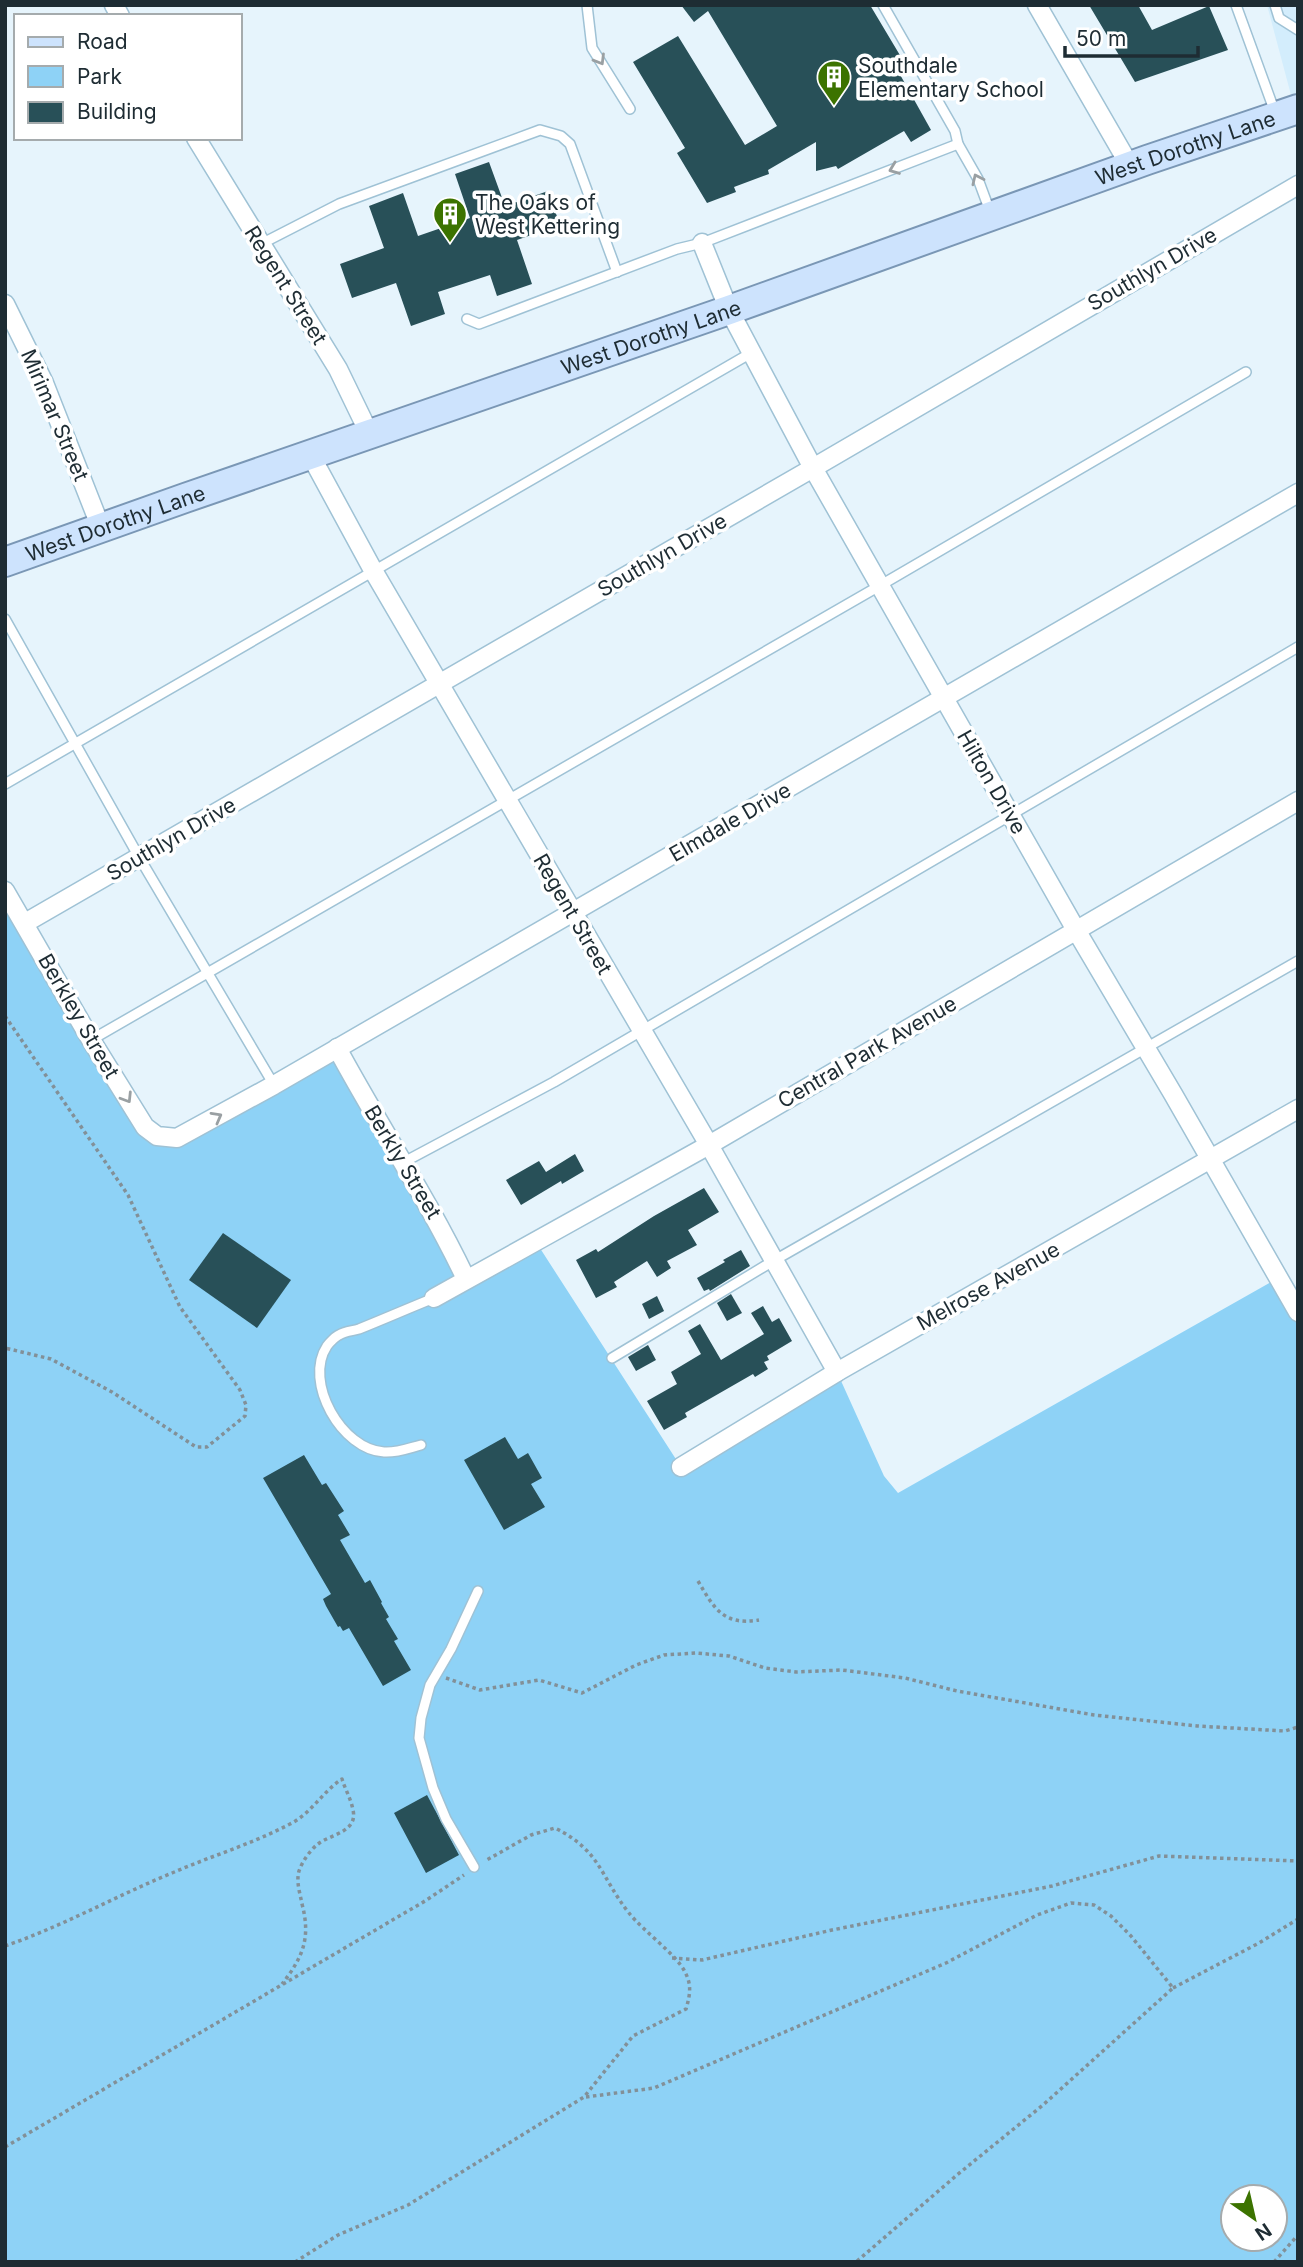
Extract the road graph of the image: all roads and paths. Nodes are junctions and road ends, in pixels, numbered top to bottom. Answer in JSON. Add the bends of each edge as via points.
{"nodes":[{"id":1,"x":587,"y":5,"type":"edge"},
{"id":2,"x":883,"y":5,"type":"edge"},
{"id":3,"x":1037,"y":5,"type":"edge"},
{"id":4,"x":1236,"y":5,"type":"edge"},
{"id":5,"x":1275,"y":5,"type":"edge"},
{"id":6,"x":1298,"y":30,"type":"edge"},
{"id":7,"x":630,"y":109,"type":"dead end"},
{"id":8,"x":1292,"y":113,"type":"edge"},
{"id":9,"x":197,"y":140,"type":"edge"},
{"id":10,"x":958,"y":144,"type":"junction"},
{"id":11,"x":1130,"y":166,"type":"junction"},
{"id":12,"x":1298,"y":185,"type":"edge"},
{"id":13,"x":992,"y":216,"type":"junction"},
{"id":14,"x":702,"y":243,"type":"junction"},
{"id":15,"x":261,"y":244,"type":"junction"},
{"id":16,"x":617,"y":272,"type":"junction"},
{"id":17,"x":5,"y":304,"type":"edge"},
{"id":18,"x":729,"y":310,"type":"junction"},
{"id":19,"x":467,"y":319,"type":"dead end"},
{"id":20,"x":751,"y":353,"type":"junction"},
{"id":21,"x":1246,"y":372,"type":"dead end"},
{"id":22,"x":370,"y":435,"type":"junction"},
{"id":23,"x":311,"y":456,"type":"junction"},
{"id":24,"x":813,"y":468,"type":"junction"},
{"id":25,"x":1298,"y":494,"type":"edge"},
{"id":26,"x":101,"y":528,"type":"junction"},
{"id":27,"x":5,"y":562,"type":"edge"},
{"id":28,"x":374,"y":572,"type":"junction"},
{"id":29,"x":881,"y":585,"type":"junction"},
{"id":30,"x":5,"y":619,"type":"edge"},
{"id":31,"x":1298,"y":647,"type":"edge"},
{"id":32,"x":441,"y":683,"type":"junction"},
{"id":33,"x":944,"y":700,"type":"junction"},
{"id":34,"x":75,"y":744,"type":"junction"},
{"id":35,"x":5,"y":784,"type":"edge"},
{"id":36,"x":508,"y":799,"type":"junction"},
{"id":37,"x":1298,"y":801,"type":"edge"},
{"id":38,"x":1011,"y":815,"type":"junction"},
{"id":39,"x":139,"y":857,"type":"junction"},
{"id":40,"x":5,"y":891,"type":"edge"},
{"id":41,"x":571,"y":913,"type":"junction"},
{"id":42,"x":25,"y":923,"type":"junction"},
{"id":43,"x":1076,"y":930,"type":"junction"},
{"id":44,"x":1298,"y":961,"type":"edge"},
{"id":45,"x":208,"y":972,"type":"junction"},
{"id":46,"x":5,"y":1016,"type":"edge"},
{"id":47,"x":640,"y":1030,"type":"junction"},
{"id":48,"x":90,"y":1040,"type":"junction"},
{"id":49,"x":337,"y":1048,"type":"junction"},
{"id":50,"x":1146,"y":1048,"type":"junction"},
{"id":51,"x":274,"y":1085,"type":"junction"},
{"id":52,"x":1298,"y":1109,"type":"edge"},
{"id":53,"x":158,"y":1136,"type":"joint"},
{"id":54,"x":709,"y":1144,"type":"junction"},
{"id":55,"x":1210,"y":1161,"type":"junction"},
{"id":56,"x":404,"y":1162,"type":"junction"},
{"id":57,"x":775,"y":1260,"type":"junction"},
{"id":58,"x":466,"y":1279,"type":"junction"},
{"id":59,"x":434,"y":1298,"type":"joint"},
{"id":60,"x":1298,"y":1312,"type":"edge"},
{"id":61,"x":5,"y":1348,"type":"edge"},
{"id":62,"x":612,"y":1359,"type":"dead end"},
{"id":63,"x":837,"y":1371,"type":"junction"},
{"id":64,"x":421,"y":1445,"type":"dead end"},
{"id":65,"x":681,"y":1467,"type":"dead end"},
{"id":66,"x":698,"y":1581,"type":"dead end"},
{"id":67,"x":478,"y":1591,"type":"dead end"},
{"id":68,"x":759,"y":1620,"type":"dead end"},
{"id":69,"x":436,"y":1673,"type":"junction"},
{"id":70,"x":1298,"y":1727,"type":"edge"},
{"id":71,"x":1298,"y":1861,"type":"edge"},
{"id":72,"x":474,"y":1867,"type":"junction"},
{"id":73,"x":1298,"y":1919,"type":"edge"},
{"id":74,"x":5,"y":1946,"type":"edge"},
{"id":75,"x":672,"y":1958,"type":"junction"},
{"id":76,"x":281,"y":1986,"type":"junction"},
{"id":77,"x":1173,"y":1988,"type":"junction"},
{"id":78,"x":584,"y":2097,"type":"junction"},
{"id":79,"x":5,"y":2147,"type":"edge"},
{"id":80,"x":1298,"y":2235,"type":"edge"},
{"id":81,"x":295,"y":2262,"type":"edge"},
{"id":82,"x":856,"y":2262,"type":"edge"},
{"id":83,"x":1274,"y":2262,"type":"edge"}],
"edges":[{"from":1,"to":7,"type":"lane","one_way":true,"via":[[592,48]]},
{"from":2,"to":10,"type":"lane","via":[[955,131]]},
{"from":3,"to":11,"type":"street"},
{"from":4,"to":8,"type":"lane"},
{"from":5,"to":6,"type":"lane","via":[[1279,18]]},
{"from":8,"to":11,"type":"main road","name":"West Dorothy Lane"},
{"from":9,"to":15,"type":"street","name":"Regent Street"},
{"from":13,"to":10,"type":"lane","one_way":true},
{"from":10,"to":14,"type":"lane","one_way":true},
{"from":11,"to":13,"type":"main road","name":"West Dorothy Lane"},
{"from":12,"to":24,"type":"street","name":"Southlyn Drive"},
{"from":13,"to":18,"type":"main road","name":"West Dorothy Lane"},
{"from":14,"to":16,"type":"lane"},
{"from":14,"to":18,"type":"street","name":"Hilton Drive"},
{"from":15,"to":16,"type":"lane","via":[[339,204],[540,130],[570,144]]},
{"from":15,"to":22,"type":"street","name":"Regent Street","via":[[338,369]]},
{"from":16,"to":19,"type":"lane","via":[[479,324]]},
{"from":17,"to":26,"type":"street","name":"Mirimar Street","via":[[44,383]]},
{"from":18,"to":20,"type":"street","name":"Hilton Drive"},
{"from":18,"to":22,"type":"main road","name":"West Dorothy Lane"},
{"from":20,"to":24,"type":"street","name":"Hilton Drive"},
{"from":20,"to":28,"type":"lane"},
{"from":21,"to":29,"type":"lane"},
{"from":22,"to":23,"type":"main road","name":"West Dorothy Lane"},
{"from":23,"to":26,"type":"main road","name":"West Dorothy Lane"},
{"from":23,"to":28,"type":"street","name":"Regent Street"},
{"from":24,"to":29,"type":"street","name":"Hilton Drive"},
{"from":24,"to":32,"type":"street","name":"Southlyn Drive"},
{"from":25,"to":33,"type":"street","name":"Elmdale Drive"},
{"from":26,"to":27,"type":"main road","name":"West Dorothy Lane"},
{"from":28,"to":32,"type":"street","name":"Regent Street"},
{"from":28,"to":34,"type":"lane"},
{"from":29,"to":33,"type":"street","name":"Hilton Drive"},
{"from":29,"to":36,"type":"lane"},
{"from":30,"to":34,"type":"lane"},
{"from":31,"to":38,"type":"lane"},
{"from":32,"to":36,"type":"street","name":"Regent Street"},
{"from":32,"to":39,"type":"street","name":"Southlyn Drive"},
{"from":33,"to":38,"type":"street","name":"Hilton Drive"},
{"from":33,"to":41,"type":"street","name":"Elmdale Drive"},
{"from":34,"to":35,"type":"lane"},
{"from":34,"to":39,"type":"lane"},
{"from":36,"to":41,"type":"street","name":"Regent Street"},
{"from":36,"to":45,"type":"lane"},
{"from":37,"to":43,"type":"street","name":"Central Park Avenue"},
{"from":38,"to":43,"type":"street","name":"Hilton Drive"},
{"from":38,"to":47,"type":"lane"},
{"from":39,"to":42,"type":"street","name":"Southlyn Drive"},
{"from":39,"to":45,"type":"lane"},
{"from":40,"to":42,"type":"street","name":"Berkley Street"},
{"from":41,"to":47,"type":"street","name":"Regent Street"},
{"from":41,"to":49,"type":"street","name":"Elmdale Drive"},
{"from":42,"to":48,"type":"street","name":"Berkley Street"},
{"from":43,"to":50,"type":"street","name":"Hilton Drive"},
{"from":43,"to":54,"type":"street","name":"Central Park Avenue"},
{"from":44,"to":50,"type":"lane"},
{"from":45,"to":48,"type":"lane"},
{"from":45,"to":51,"type":"lane"},
{"from":46,"to":61,"type":"path","via":[[128,1195],[180,1307],[240,1390],[246,1405],[244,1416],[207,1447],[196,1447],[51,1359]]},
{"from":47,"to":54,"type":"street","name":"Regent Street"},
{"from":47,"to":56,"type":"lane"},
{"from":48,"to":53,"type":"street","name":"Berkley Street","one_way":true,"via":[[145,1127]]},
{"from":49,"to":51,"type":"street","name":"Elmdale Drive"},
{"from":49,"to":56,"type":"street","name":"Berkly Street"},
{"from":50,"to":55,"type":"street","name":"Hilton Drive"},
{"from":50,"to":57,"type":"lane"},
{"from":53,"to":51,"type":"street","name":"Elmdale Drive","one_way":true,"via":[[182,1137]]},
{"from":52,"to":55,"type":"street","name":"Melrose Avenue"},
{"from":54,"to":57,"type":"street","name":"Regent Street"},
{"from":54,"to":58,"type":"street","name":"Central Park Avenue"},
{"from":55,"to":60,"type":"street","name":"Hilton Drive"},
{"from":55,"to":63,"type":"street","name":"Melrose Avenue"},
{"from":56,"to":58,"type":"street","name":"Berkly Street"},
{"from":57,"to":62,"type":"lane"},
{"from":57,"to":63,"type":"street","name":"Regent Street"},
{"from":58,"to":59,"type":"street","name":"Central Park Avenue"},
{"from":59,"to":64,"type":"lane","via":[[339,1335],[327,1346],[318,1370],[325,1400],[355,1441],[382,1452]]},
{"from":63,"to":65,"type":"street","name":"Melrose Avenue"},
{"from":66,"to":68,"type":"path","via":[[721,1613],[744,1623]]},
{"from":67,"to":69,"type":"lane"},
{"from":69,"to":70,"type":"path","via":[[480,1690],[539,1680],[582,1693],[664,1655],[696,1653],[729,1656],[785,1671],[842,1670],[905,1678],[1094,1715],[1197,1726],[1285,1731]]},
{"from":69,"to":72,"type":"lane","via":[[419,1738],[446,1819]]},
{"from":71,"to":75,"type":"path","via":[[1159,1856],[1052,1886],[702,1960]]},
{"from":72,"to":75,"type":"path","via":[[531,1835],[555,1828],[592,1854],[629,1913]]},
{"from":72,"to":76,"type":"path"},
{"from":73,"to":77,"type":"path"},
{"from":74,"to":76,"type":"path","via":[[292,1823],[341,1779],[354,1811],[352,1823],[319,1843],[299,1870],[307,1931],[303,1949]]},
{"from":75,"to":78,"type":"path","via":[[684,1970],[691,1991],[686,2009],[633,2036]]},
{"from":76,"to":79,"type":"path"},
{"from":77,"to":78,"type":"path","via":[[1111,1916],[1094,1905],[1071,1903],[1037,1915],[946,1963],[653,2088]]},
{"from":77,"to":82,"type":"path","via":[[1043,2105]]},
{"from":78,"to":81,"type":"path","via":[[408,2205],[338,2235]]},
{"from":80,"to":83,"type":"path"}]}
